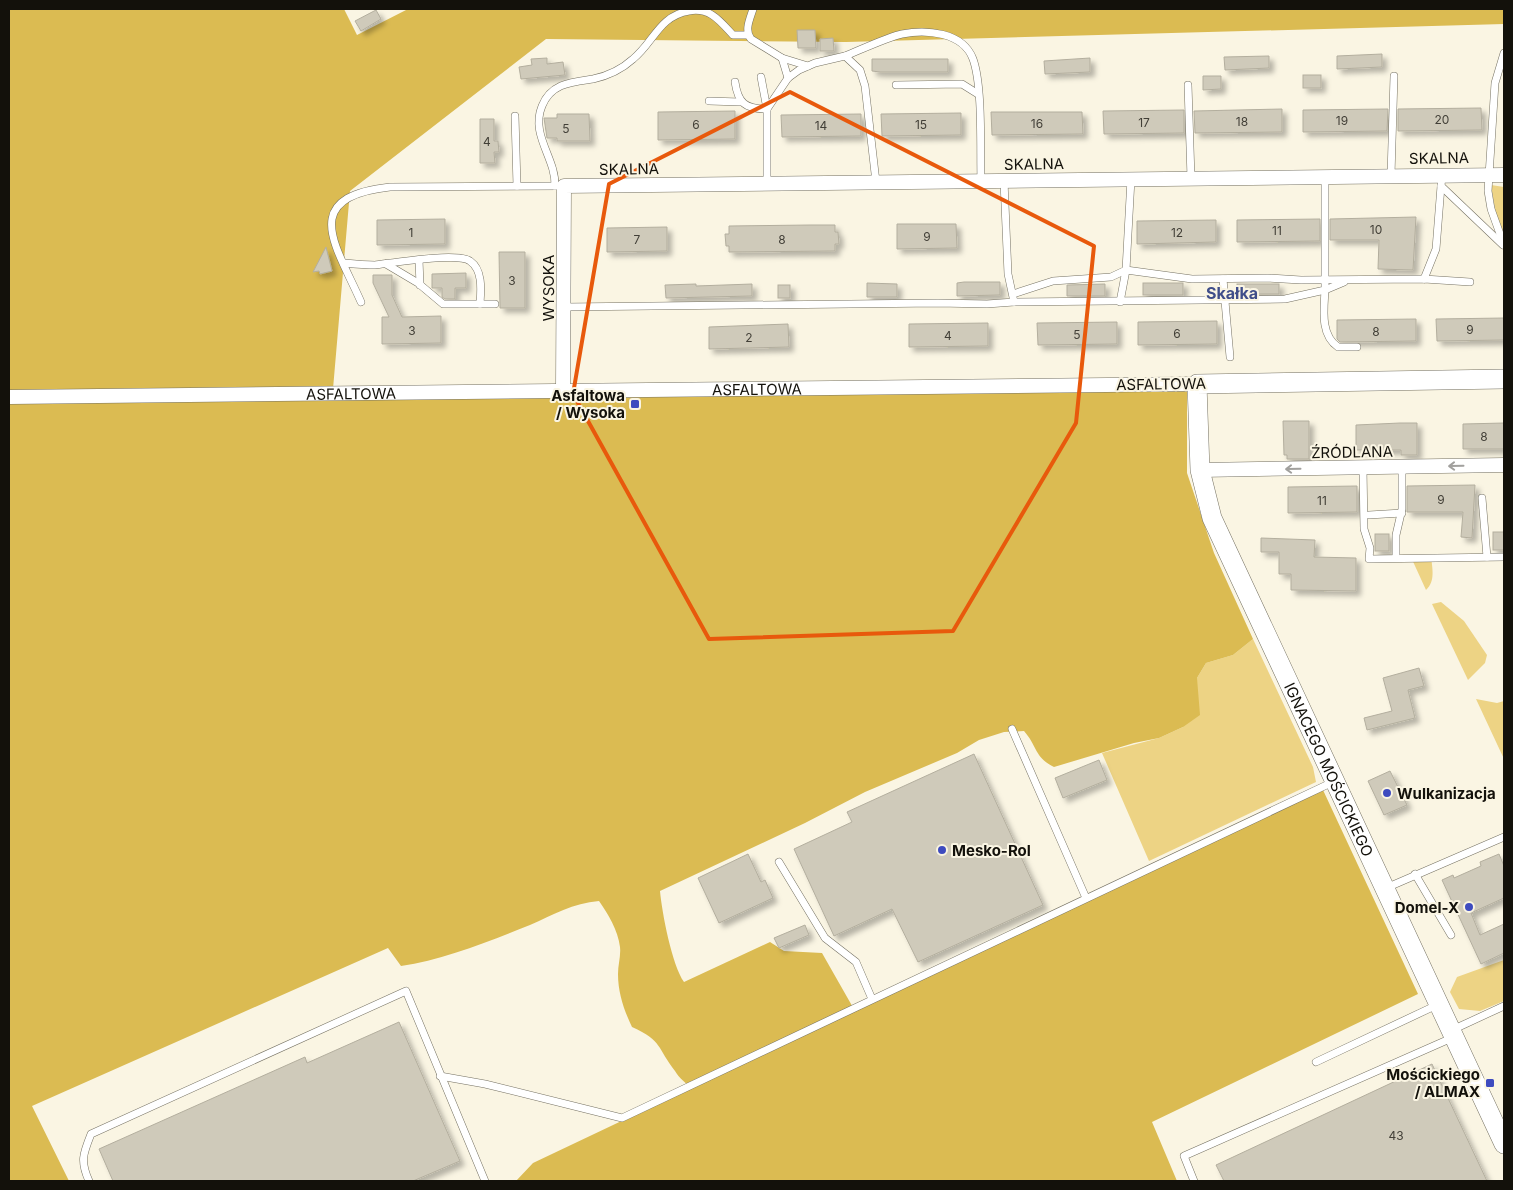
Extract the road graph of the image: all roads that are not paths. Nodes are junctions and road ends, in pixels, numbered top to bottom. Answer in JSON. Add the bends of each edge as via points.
{"nodes":[{"id":1,"x":753,"y":9,"type":"edge"},
{"id":2,"x":748,"y":35,"type":"junction"},
{"id":3,"x":1504,"y":53,"type":"edge"},
{"id":4,"x":845,"y":56,"type":"junction"},
{"id":5,"x":782,"y":58,"type":"junction"},
{"id":6,"x":808,"y":66,"type":"junction"},
{"id":7,"x":1394,"y":76,"type":"dead end"},
{"id":8,"x":761,"y":77,"type":"dead end"},
{"id":9,"x":788,"y":78,"type":"junction"},
{"id":10,"x":735,"y":82,"type":"dead end"},
{"id":11,"x":1188,"y":85,"type":"dead end"},
{"id":12,"x":896,"y":86,"type":"dead end"},
{"id":13,"x":978,"y":94,"type":"junction"},
{"id":14,"x":709,"y":101,"type":"dead end"},
{"id":15,"x":740,"y":102,"type":"junction"},
{"id":16,"x":766,"y":109,"type":"junction"},
{"id":17,"x":515,"y":116,"type":"dead end"},
{"id":18,"x":1489,"y":174,"type":"junction"},
{"id":19,"x":1391,"y":175,"type":"junction"},
{"id":20,"x":1504,"y":175,"type":"edge"},
{"id":21,"x":1325,"y":176,"type":"junction"},
{"id":22,"x":1191,"y":178,"type":"junction"},
{"id":23,"x":1131,"y":179,"type":"junction"},
{"id":24,"x":1004,"y":180,"type":"junction"},
{"id":25,"x":1441,"y":180,"type":"junction"},
{"id":26,"x":981,"y":181,"type":"junction"},
{"id":27,"x":876,"y":182,"type":"junction"},
{"id":28,"x":767,"y":184,"type":"junction"},
{"id":29,"x":517,"y":186,"type":"junction"},
{"id":30,"x":560,"y":186,"type":"junction"},
{"id":31,"x":1504,"y":245,"type":"edge"},
{"id":32,"x":419,"y":260,"type":"junction"},
{"id":33,"x":344,"y":263,"type":"junction"},
{"id":34,"x":385,"y":264,"type":"junction"},
{"id":35,"x":1126,"y":270,"type":"junction"},
{"id":36,"x":1223,"y":279,"type":"junction"},
{"id":37,"x":1424,"y":279,"type":"junction"},
{"id":38,"x":1325,"y":280,"type":"junction"},
{"id":39,"x":1349,"y":280,"type":"junction"},
{"id":40,"x":1470,"y":282,"type":"dead end"},
{"id":41,"x":420,"y":285,"type":"junction"},
{"id":42,"x":1324,"y":290,"type":"junction"},
{"id":43,"x":1013,"y":294,"type":"junction"},
{"id":44,"x":1224,"y":300,"type":"junction"},
{"id":45,"x":361,"y":302,"type":"dead end"},
{"id":46,"x":1014,"y":302,"type":"junction"},
{"id":47,"x":1120,"y":302,"type":"junction"},
{"id":48,"x":480,"y":304,"type":"junction"},
{"id":49,"x":495,"y":304,"type":"dead end"},
{"id":50,"x":564,"y":307,"type":"junction"},
{"id":51,"x":1357,"y":347,"type":"dead end"},
{"id":52,"x":1230,"y":357,"type":"dead end"},
{"id":53,"x":1504,"y":379,"type":"edge"},
{"id":54,"x":1197,"y":384,"type":"junction"},
{"id":55,"x":563,"y":390,"type":"junction"},
{"id":56,"x":9,"y":397,"type":"edge"},
{"id":57,"x":1504,"y":465,"type":"edge"},
{"id":58,"x":1402,"y":467,"type":"junction"},
{"id":59,"x":1363,"y":468,"type":"junction"},
{"id":60,"x":1200,"y":470,"type":"junction"},
{"id":61,"x":1482,"y":498,"type":"dead end"},
{"id":62,"x":1402,"y":513,"type":"junction"},
{"id":63,"x":1369,"y":515,"type":"dead end"},
{"id":64,"x":1487,"y":557,"type":"junction"},
{"id":65,"x":1504,"y":557,"type":"edge"},
{"id":66,"x":1396,"y":558,"type":"junction"},
{"id":67,"x":1012,"y":730,"type":"dead end"},
{"id":68,"x":1336,"y":780,"type":"junction"},
{"id":69,"x":1504,"y":837,"type":"edge"},
{"id":70,"x":779,"y":862,"type":"dead end"},
{"id":71,"x":1415,"y":874,"type":"junction"},
{"id":72,"x":1385,"y":888,"type":"junction"},
{"id":73,"x":1086,"y":898,"type":"junction"},
{"id":74,"x":1451,"y":936,"type":"dead end"},
{"id":75,"x":872,"y":999,"type":"junction"},
{"id":76,"x":1439,"y":1004,"type":"junction"},
{"id":77,"x":1504,"y":1006,"type":"edge"},
{"id":78,"x":1453,"y":1033,"type":"junction"},
{"id":79,"x":1316,"y":1062,"type":"dead end"},
{"id":80,"x":440,"y":1076,"type":"junction"},
{"id":81,"x":1503,"y":1138,"type":"edge"},
{"id":82,"x":89,"y":1181,"type":"edge"},
{"id":83,"x":485,"y":1181,"type":"edge"},
{"id":84,"x":1194,"y":1181,"type":"edge"}],
"edges":[{"from":1,"to":2,"type":"lane"},
{"from":2,"to":5,"type":"lane"},
{"from":2,"to":30,"type":"lane","via":[[733,35],[719,19],[708,13],[692,10],[678,13],[660,26],[641,52],[622,68],[601,77],[561,84],[543,103],[540,112],[541,141]]},
{"from":3,"to":18,"type":"lane","via":[[1494,83]]},
{"from":4,"to":6,"type":"lane"},
{"from":4,"to":13,"type":"lane","via":[[900,35],[934,33],[948,36],[960,43],[973,59]]},
{"from":4,"to":27,"type":"lane","via":[[860,70],[865,86]]},
{"from":5,"to":6,"type":"lane"},
{"from":5,"to":9,"type":"lane"},
{"from":6,"to":9,"type":"lane"},
{"from":7,"to":19,"type":"lane"},
{"from":8,"to":16,"type":"lane"},
{"from":9,"to":16,"type":"lane"},
{"from":10,"to":15,"type":"lane"},
{"from":11,"to":22,"type":"lane"},
{"from":12,"to":13,"type":"lane","via":[[962,84]]},
{"from":13,"to":26,"type":"lane"},
{"from":14,"to":15,"type":"lane"},
{"from":15,"to":16,"type":"lane","via":[[749,108]]},
{"from":16,"to":28,"type":"lane"},
{"from":17,"to":29,"type":"lane"},
{"from":18,"to":20,"type":"street","name":"SKALNA"},
{"from":18,"to":25,"type":"street","name":"SKALNA"},
{"from":18,"to":31,"type":"lane","via":[[1491,209]]},
{"from":19,"to":21,"type":"street","name":"SKALNA"},
{"from":19,"to":25,"type":"street","name":"SKALNA"},
{"from":21,"to":22,"type":"street","name":"SKALNA"},
{"from":21,"to":38,"type":"lane"},
{"from":22,"to":23,"type":"street","name":"SKALNA"},
{"from":23,"to":24,"type":"street","name":"SKALNA"},
{"from":23,"to":35,"type":"lane"},
{"from":24,"to":26,"type":"street","name":"SKALNA"},
{"from":24,"to":43,"type":"lane","via":[[1007,264]]},
{"from":25,"to":31,"type":"lane"},
{"from":25,"to":37,"type":"lane","via":[[1436,249]]},
{"from":26,"to":27,"type":"street","name":"SKALNA"},
{"from":27,"to":28,"type":"street","name":"SKALNA"},
{"from":28,"to":30,"type":"street","name":"SKALNA"},
{"from":29,"to":30,"type":"lane"},
{"from":29,"to":33,"type":"lane","via":[[390,187],[358,193],[340,203],[331,214],[332,234]]},
{"from":30,"to":50,"type":"street","name":"WYSOKA"},
{"from":32,"to":34,"type":"lane"},
{"from":32,"to":41,"type":"lane"},
{"from":32,"to":48,"type":"lane","via":[[451,258],[471,261],[481,282]]},
{"from":33,"to":34,"type":"lane"},
{"from":33,"to":45,"type":"lane"},
{"from":34,"to":41,"type":"lane"},
{"from":35,"to":36,"type":"lane","via":[[1192,279]]},
{"from":35,"to":43,"type":"lane","via":[[1112,277],[1053,281]]},
{"from":35,"to":47,"type":"lane"},
{"from":36,"to":38,"type":"lane"},
{"from":36,"to":44,"type":"lane"},
{"from":37,"to":39,"type":"lane"},
{"from":37,"to":40,"type":"lane"},
{"from":38,"to":39,"type":"lane"},
{"from":38,"to":42,"type":"lane"},
{"from":39,"to":42,"type":"lane"},
{"from":41,"to":48,"type":"lane","via":[[443,304]]},
{"from":42,"to":44,"type":"lane","via":[[1285,299]]},
{"from":42,"to":51,"type":"lane","via":[[1329,339],[1338,347]]},
{"from":43,"to":46,"type":"lane"},
{"from":44,"to":47,"type":"lane"},
{"from":44,"to":52,"type":"lane"},
{"from":46,"to":47,"type":"lane"},
{"from":46,"to":50,"type":"lane"},
{"from":48,"to":49,"type":"lane"},
{"from":50,"to":55,"type":"street","name":"WYSOKA"},
{"from":53,"to":54,"type":"street","name":"ASFALTOWA"},
{"from":54,"to":55,"type":"street","name":"ASFALTOWA"},
{"from":54,"to":60,"type":"street","name":"IGNACEGO MOŚCICKIEGO"},
{"from":55,"to":56,"type":"street","name":"ASFALTOWA"},
{"from":57,"to":58,"type":"street","name":"ŹRÓDLANA","one_way":true},
{"from":58,"to":59,"type":"street","name":"ŹRÓDLANA"},
{"from":58,"to":62,"type":"lane"},
{"from":59,"to":60,"type":"street","name":"ŹRÓDLANA","one_way":true},
{"from":59,"to":66,"type":"lane","via":[[1364,530],[1369,559]]},
{"from":60,"to":68,"type":"street","name":"IGNACEGO MOŚCICKIEGO","via":[[1212,518]]},
{"from":61,"to":64,"type":"lane"},
{"from":62,"to":63,"type":"lane"},
{"from":62,"to":66,"type":"lane","via":[[1396,535]]},
{"from":64,"to":65,"type":"lane"},
{"from":64,"to":66,"type":"lane"},
{"from":67,"to":73,"type":"lane"},
{"from":68,"to":72,"type":"street","name":"IGNACEGO MOŚCICKIEGO"},
{"from":68,"to":73,"type":"lane"},
{"from":69,"to":71,"type":"lane"},
{"from":70,"to":75,"type":"lane","via":[[826,938],[856,962]]},
{"from":71,"to":72,"type":"lane"},
{"from":71,"to":74,"type":"lane"},
{"from":72,"to":76,"type":"street","name":"IGNACEGO MOŚCICKIEGO"},
{"from":73,"to":75,"type":"lane"},
{"from":75,"to":80,"type":"lane","via":[[622,1118]]},
{"from":76,"to":78,"type":"street","name":"IGNACEGO MOŚCICKIEGO"},
{"from":76,"to":79,"type":"lane"},
{"from":77,"to":78,"type":"lane"},
{"from":78,"to":81,"type":"street","name":"IGNACEGO MOŚCICKIEGO"},
{"from":78,"to":84,"type":"lane","via":[[1184,1156]]},
{"from":80,"to":82,"type":"lane","via":[[406,991],[91,1134],[83,1167]]},
{"from":80,"to":83,"type":"lane"}]}
